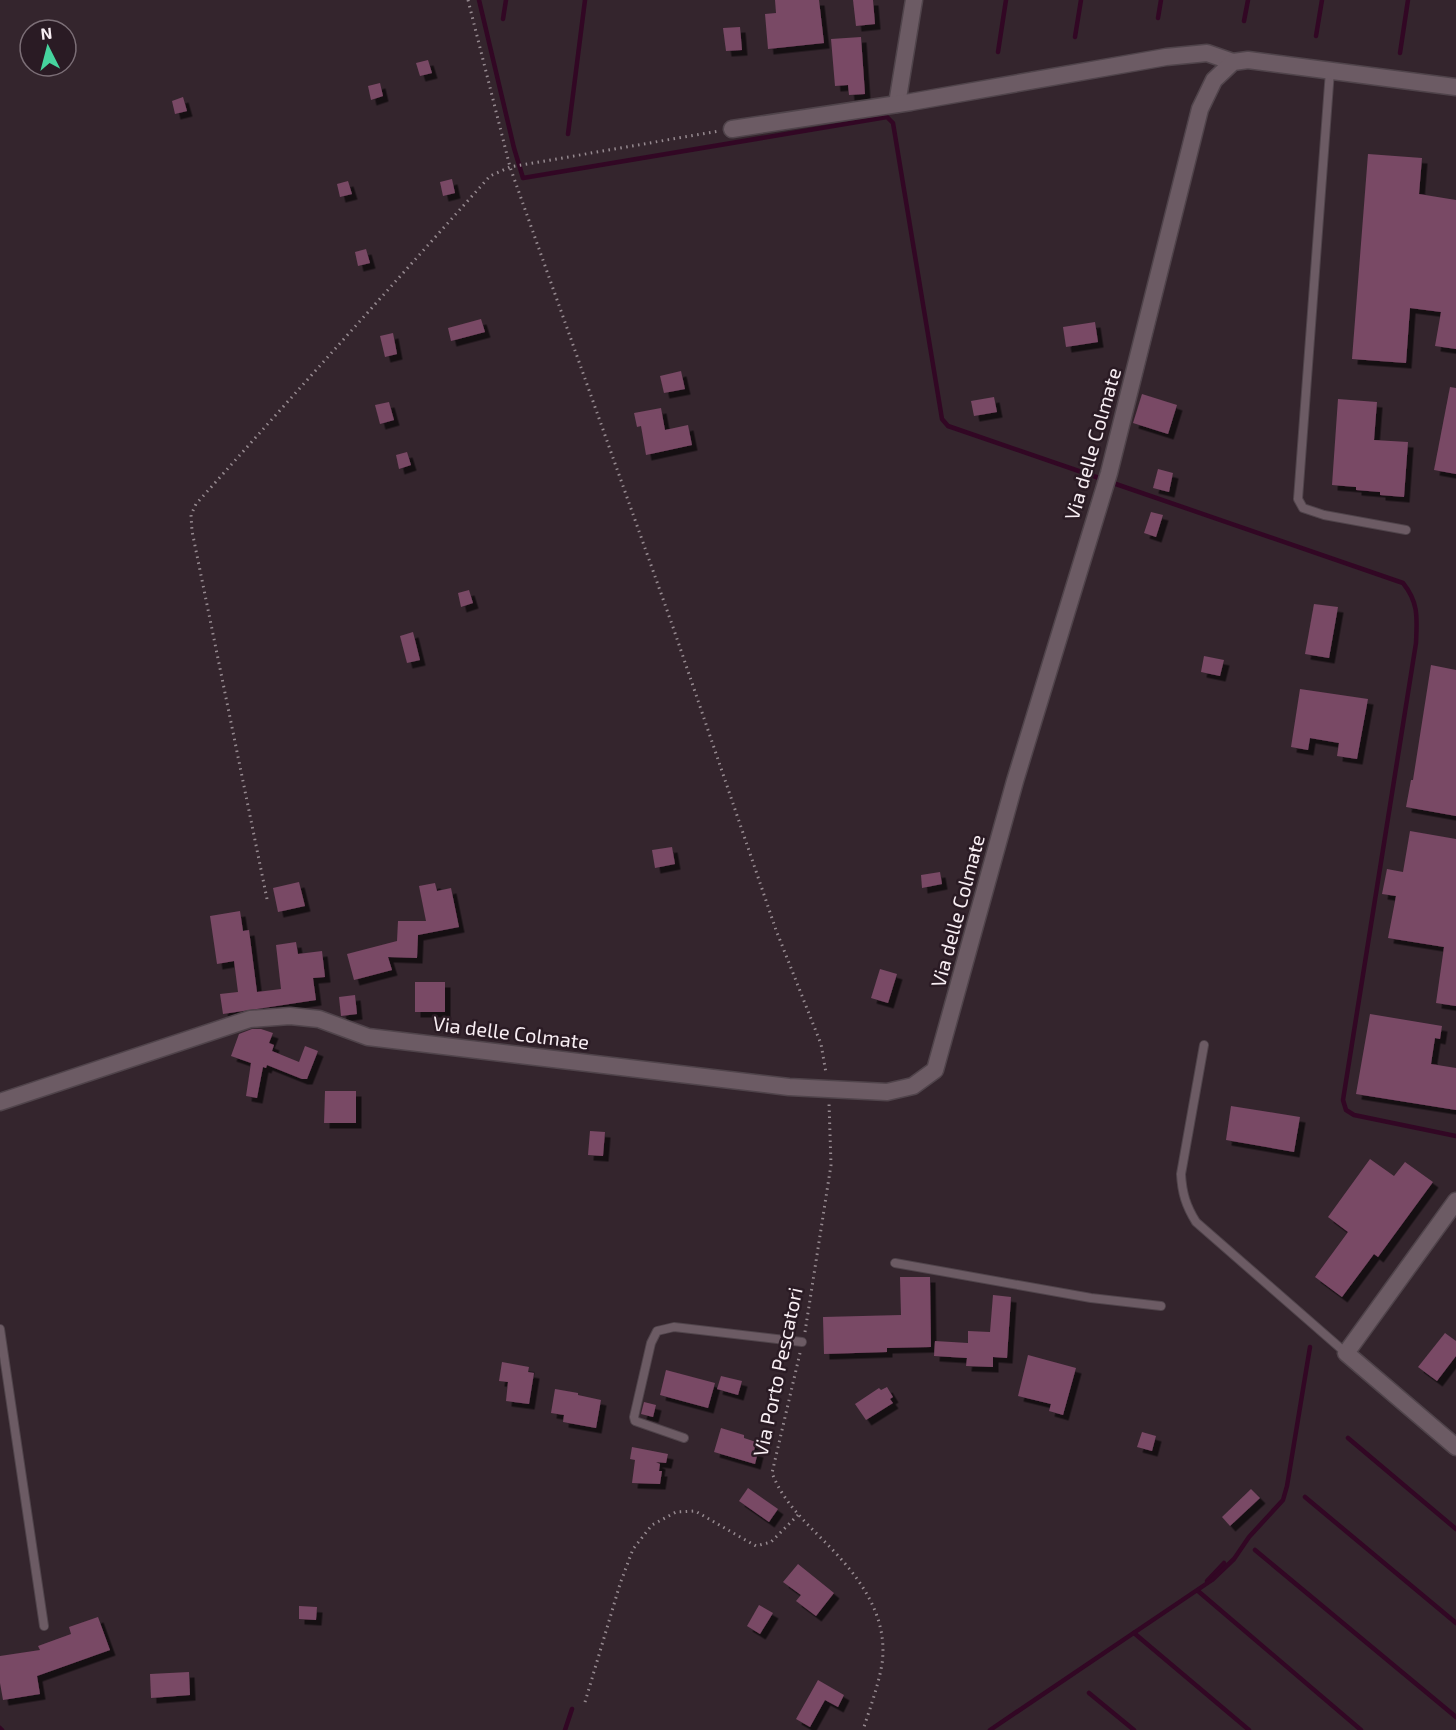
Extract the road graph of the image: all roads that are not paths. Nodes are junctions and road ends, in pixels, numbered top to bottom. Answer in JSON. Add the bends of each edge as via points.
{"nodes":[{"id":1,"x":914,"y":0,"type":"edge"},
{"id":2,"x":1233,"y":62,"type":"junction"},
{"id":3,"x":1330,"y":71,"type":"junction"},
{"id":4,"x":1456,"y":87,"type":"edge"},
{"id":5,"x":897,"y":105,"type":"junction"},
{"id":6,"x":732,"y":129,"type":"road end"},
{"id":7,"x":1406,"y":530,"type":"dead end"},
{"id":8,"x":1204,"y":1045,"type":"dead end"},
{"id":9,"x":0,"y":1102,"type":"edge"},
{"id":10,"x":1456,"y":1201,"type":"edge"},
{"id":11,"x":895,"y":1263,"type":"dead end"},
{"id":12,"x":1161,"y":1306,"type":"dead end"},
{"id":13,"x":0,"y":1329,"type":"edge"},
{"id":14,"x":802,"y":1342,"type":"road end"},
{"id":15,"x":1346,"y":1353,"type":"junction"},
{"id":16,"x":684,"y":1438,"type":"dead end"},
{"id":17,"x":1456,"y":1447,"type":"edge"},
{"id":18,"x":44,"y":1626,"type":"dead end"}],
"edges":[{"from":1,"to":5,"type":"street"},
{"from":2,"to":3,"type":"street","via":[[1248,60]]},
{"from":2,"to":5,"type":"street","via":[[1207,53],[1166,57]]},
{"from":2,"to":9,"type":"street","name":"Via delle Colmate","via":[[1214,80],[1200,109],[1106,480],[1015,781],[935,1070],[913,1086],[887,1092],[789,1088],[368,1037],[318,1019],[290,1016],[250,1019]]},
{"from":3,"to":4,"type":"street"},
{"from":3,"to":7,"type":"lane","via":[[1298,499],[1303,508],[1324,515]]},
{"from":5,"to":6,"type":"street"},
{"from":8,"to":15,"type":"lane","via":[[1181,1174],[1186,1206],[1196,1222]]},
{"from":10,"to":15,"type":"street"},
{"from":11,"to":12,"type":"lane","via":[[1091,1298]]},
{"from":13,"to":18,"type":"lane"},
{"from":14,"to":16,"type":"lane","via":[[674,1327],[657,1331],[635,1421]]},
{"from":15,"to":17,"type":"street"}]}
